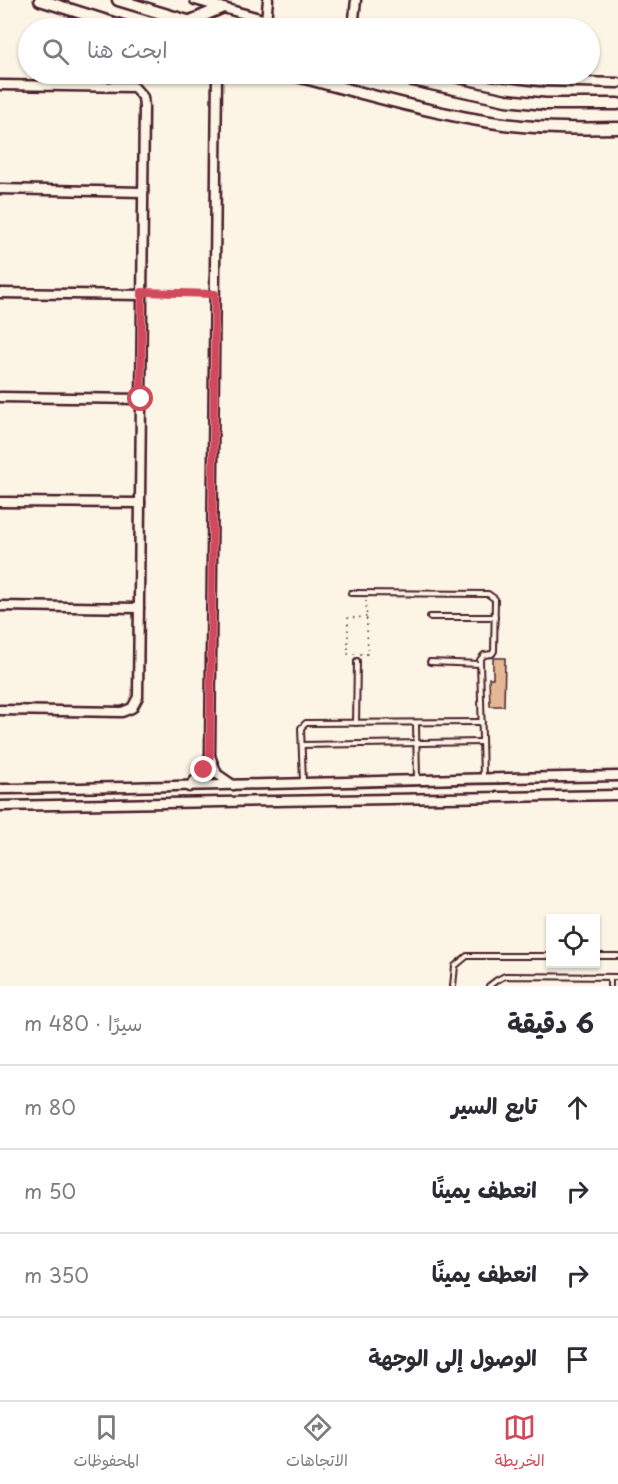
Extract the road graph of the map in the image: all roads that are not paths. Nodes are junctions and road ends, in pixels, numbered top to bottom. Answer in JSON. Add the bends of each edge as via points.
{"nodes":[{"id":1,"x":40,"y":0,"type":"edge"},
{"id":2,"x":118,"y":0,"type":"edge"},
{"id":3,"x":195,"y":0,"type":"edge"},
{"id":4,"x":268,"y":0,"type":"edge"},
{"id":5,"x":356,"y":0,"type":"edge"},
{"id":6,"x":221,"y":8,"type":"junction"},
{"id":7,"x":97,"y":18,"type":"edge"},
{"id":8,"x":175,"y":18,"type":"edge"},
{"id":9,"x":197,"y":18,"type":"edge"},
{"id":10,"x":256,"y":18,"type":"edge"},
{"id":11,"x":266,"y":18,"type":"edge"},
{"id":12,"x":354,"y":18,"type":"edge"},
{"id":13,"x":600,"y":83,"type":"edge"},
{"id":14,"x":618,"y":83,"type":"edge"},
{"id":15,"x":217,"y":84,"type":"edge"},
{"id":16,"x":327,"y":84,"type":"edge"},
{"id":17,"x":426,"y":84,"type":"edge"},
{"id":18,"x":0,"y":85,"type":"edge"},
{"id":19,"x":434,"y":86,"type":"joint"},
{"id":20,"x":618,"y":104,"type":"edge"},
{"id":21,"x":618,"y":128,"type":"edge"},
{"id":22,"x":0,"y":189,"type":"edge"},
{"id":23,"x":143,"y":192,"type":"junction"},
{"id":24,"x":0,"y":293,"type":"edge"},
{"id":25,"x":142,"y":293,"type":"junction"},
{"id":26,"x":0,"y":397,"type":"edge"},
{"id":27,"x":141,"y":399,"type":"junction"},
{"id":28,"x":0,"y":502,"type":"edge"},
{"id":29,"x":140,"y":503,"type":"junction"},
{"id":30,"x":351,"y":593,"type":"dead end"},
{"id":31,"x":0,"y":606,"type":"edge"},
{"id":32,"x":139,"y":608,"type":"junction"},
{"id":33,"x":430,"y":617,"type":"dead end"},
{"id":34,"x":496,"y":617,"type":"junction"},
{"id":35,"x":357,"y":661,"type":"dead end"},
{"id":36,"x":430,"y":662,"type":"dead end"},
{"id":37,"x":480,"y":664,"type":"junction"},
{"id":38,"x":0,"y":710,"type":"edge"},
{"id":39,"x":356,"y":723,"type":"junction"},
{"id":40,"x":482,"y":723,"type":"junction"},
{"id":41,"x":416,"y":724,"type":"junction"},
{"id":42,"x":482,"y":742,"type":"junction"},
{"id":43,"x":416,"y":744,"type":"junction"},
{"id":44,"x":302,"y":745,"type":"junction"},
{"id":45,"x":210,"y":756,"type":"junction"},
{"id":46,"x":618,"y":776,"type":"edge"},
{"id":47,"x":483,"y":778,"type":"junction"},
{"id":48,"x":417,"y":780,"type":"junction"},
{"id":49,"x":303,"y":783,"type":"junction"},
{"id":50,"x":233,"y":785,"type":"junction"},
{"id":51,"x":189,"y":787,"type":"junction"},
{"id":52,"x":0,"y":789,"type":"edge"},
{"id":53,"x":618,"y":795,"type":"edge"},
{"id":54,"x":0,"y":806,"type":"edge"},
{"id":55,"x":546,"y":956,"type":"edge"},
{"id":56,"x":600,"y":956,"type":"edge"},
{"id":57,"x":618,"y":956,"type":"edge"},
{"id":58,"x":610,"y":977,"type":"junction"},
{"id":59,"x":618,"y":977,"type":"edge"},
{"id":60,"x":453,"y":986,"type":"edge"},
{"id":61,"x":489,"y":986,"type":"edge"},
{"id":62,"x":610,"y":986,"type":"edge"}],
"edges":[{"from":1,"to":7,"type":"street"},
{"from":2,"to":8,"type":"street"},
{"from":3,"to":6,"type":"street"},
{"from":4,"to":11,"type":"street"},
{"from":5,"to":12,"type":"street"},
{"from":6,"to":9,"type":"street"},
{"from":6,"to":10,"type":"street"},
{"from":13,"to":14,"type":"street"},
{"from":15,"to":45,"type":"street"},
{"from":16,"to":21,"type":"street","via":[[480,120],[551,128]]},
{"from":17,"to":19,"type":"street"},
{"from":18,"to":23,"type":"street","via":[[127,86],[138,90],[144,101]]},
{"from":19,"to":20,"type":"street","via":[[525,102]]},
{"from":22,"to":23,"type":"street"},
{"from":23,"to":25,"type":"street"},
{"from":24,"to":25,"type":"street"},
{"from":25,"to":27,"type":"street"},
{"from":26,"to":27,"type":"street"},
{"from":27,"to":29,"type":"street"},
{"from":28,"to":29,"type":"street"},
{"from":29,"to":32,"type":"street"},
{"from":30,"to":34,"type":"lane","via":[[488,594],[496,602]]},
{"from":31,"to":32,"type":"street"},
{"from":32,"to":38,"type":"street","via":[[138,693],[129,710]]},
{"from":33,"to":34,"type":"lane"},
{"from":34,"to":37,"type":"lane","via":[[494,651],[482,656]]},
{"from":35,"to":39,"type":"lane"},
{"from":36,"to":37,"type":"lane"},
{"from":37,"to":40,"type":"lane"},
{"from":39,"to":41,"type":"lane"},
{"from":39,"to":44,"type":"lane","via":[[304,724]]},
{"from":40,"to":41,"type":"lane"},
{"from":40,"to":42,"type":"lane"},
{"from":41,"to":43,"type":"lane"},
{"from":42,"to":43,"type":"lane"},
{"from":42,"to":47,"type":"lane"},
{"from":43,"to":44,"type":"lane"},
{"from":43,"to":48,"type":"lane"},
{"from":44,"to":49,"type":"lane"},
{"from":45,"to":50,"type":"street","via":[[217,774]]},
{"from":45,"to":51,"type":"street"},
{"from":46,"to":47,"type":"street"},
{"from":47,"to":48,"type":"street"},
{"from":48,"to":49,"type":"street"},
{"from":49,"to":50,"type":"street"},
{"from":50,"to":51,"type":"street"},
{"from":51,"to":52,"type":"street"},
{"from":53,"to":54,"type":"street"},
{"from":55,"to":60,"type":"lane","via":[[467,956],[455,966]]},
{"from":56,"to":57,"type":"lane"},
{"from":58,"to":59,"type":"lane"},
{"from":58,"to":61,"type":"lane","via":[[510,976]]},
{"from":58,"to":62,"type":"lane"}]}
